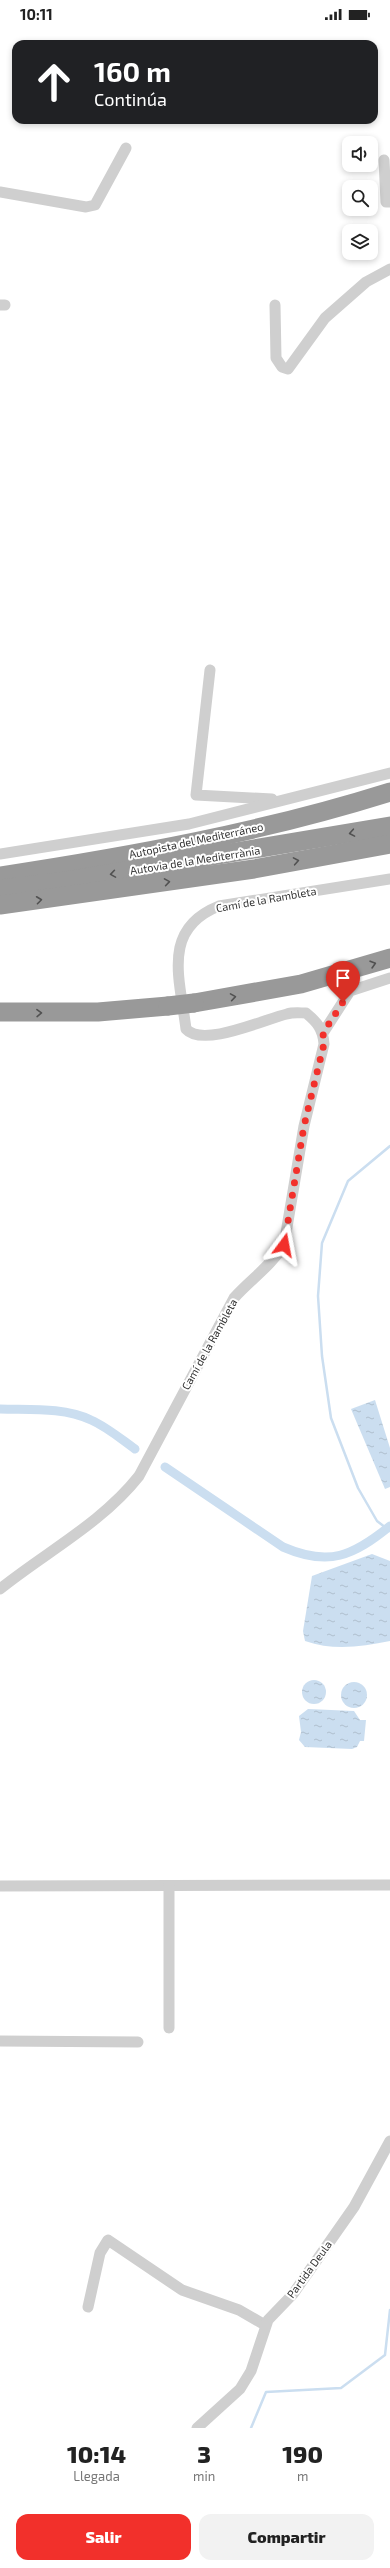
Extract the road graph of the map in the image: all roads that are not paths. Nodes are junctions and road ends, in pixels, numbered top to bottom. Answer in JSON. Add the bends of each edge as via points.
{"nodes":[{"id":1,"x":126,"y":148,"type":"dead end"},
{"id":2,"x":384,"y":160,"type":"dead end"},
{"id":3,"x":0,"y":192,"type":"edge"},
{"id":4,"x":390,"y":202,"type":"edge"},
{"id":5,"x":390,"y":269,"type":"edge"},
{"id":6,"x":275,"y":305,"type":"dead end"},
{"id":7,"x":210,"y":670,"type":"dead end"},
{"id":8,"x":390,"y":773,"type":"edge"},
{"id":9,"x":390,"y":792,"type":"edge"},
{"id":10,"x":283,"y":800,"type":"junction"},
{"id":11,"x":390,"y":826,"type":"edge"},
{"id":12,"x":390,"y":844,"type":"edge"},
{"id":13,"x":0,"y":854,"type":"edge"},
{"id":14,"x":0,"y":876,"type":"edge"},
{"id":15,"x":390,"y":879,"type":"edge"},
{"id":16,"x":0,"y":889,"type":"edge"},
{"id":17,"x":0,"y":905,"type":"edge"},
{"id":18,"x":390,"y":958,"type":"edge"},
{"id":19,"x":390,"y":978,"type":"edge"},
{"id":20,"x":0,"y":1012,"type":"edge"},
{"id":21,"x":323,"y":1033,"type":"junction"},
{"id":22,"x":0,"y":1589,"type":"edge"},
{"id":23,"x":390,"y":1885,"type":"edge"},
{"id":24,"x":0,"y":1886,"type":"edge"},
{"id":25,"x":169,"y":1886,"type":"junction"},
{"id":26,"x":169,"y":2028,"type":"dead end"},
{"id":27,"x":0,"y":2041,"type":"edge"},
{"id":28,"x":138,"y":2042,"type":"dead end"},
{"id":29,"x":390,"y":2141,"type":"edge"},
{"id":30,"x":88,"y":2307,"type":"dead end"},
{"id":31,"x":266,"y":2325,"type":"junction"},
{"id":32,"x":196,"y":2428,"type":"edge"}],
"edges":[{"from":1,"to":3,"type":"street","via":[[95,205],[86,207]]},
{"from":2,"to":4,"type":"street","via":[[386,202]]},
{"from":5,"to":6,"type":"street","via":[[366,282],[325,318],[288,369],[282,367],[276,358]]},
{"from":7,"to":10,"type":"street","via":[[196,795]]},
{"from":8,"to":10,"type":"street"},
{"from":9,"to":14,"type":"highway","name":"Autopista del Mediterráneo","via":[[173,847]]},
{"from":10,"to":13,"type":"street","via":[[189,824]]},
{"from":11,"to":16,"type":"highway","name":"Autovia de la Mediterrània","one_way":true,"via":[[74,880]]},
{"from":17,"to":12,"type":"highway","name":"Autovia de la Mediterrània","one_way":true,"via":[[246,870]]},
{"from":15,"to":21,"type":"street","name":"Camí de la Rambleta","via":[[219,906],[202,912],[188,926],[180,943],[180,981],[186,1029],[189,1033],[217,1034],[288,1014],[306,1013],[316,1021]]},
{"from":20,"to":18,"type":"highway","one_way":true,"bridge":true,"via":[[98,1012],[194,1003],[301,984]]},
{"from":19,"to":21,"type":"street","via":[[350,991]]},
{"from":21,"to":22,"type":"street","name":"Camí de la Rambleta","via":[[324,1044],[304,1126],[284,1245],[275,1259],[234,1298],[128,1490],[111,1506]]},
{"from":23,"to":25,"type":"street"},
{"from":24,"to":25,"type":"street"},
{"from":25,"to":26,"type":"street"},
{"from":27,"to":28,"type":"street"},
{"from":29,"to":31,"type":"street","name":"Partida Deula","via":[[354,2207],[293,2294]]},
{"from":30,"to":31,"type":"street","via":[[100,2253],[108,2240],[182,2290],[239,2310]]},
{"from":31,"to":32,"type":"street","name":"Partida Deula","via":[[251,2371],[240,2389]]}]}
